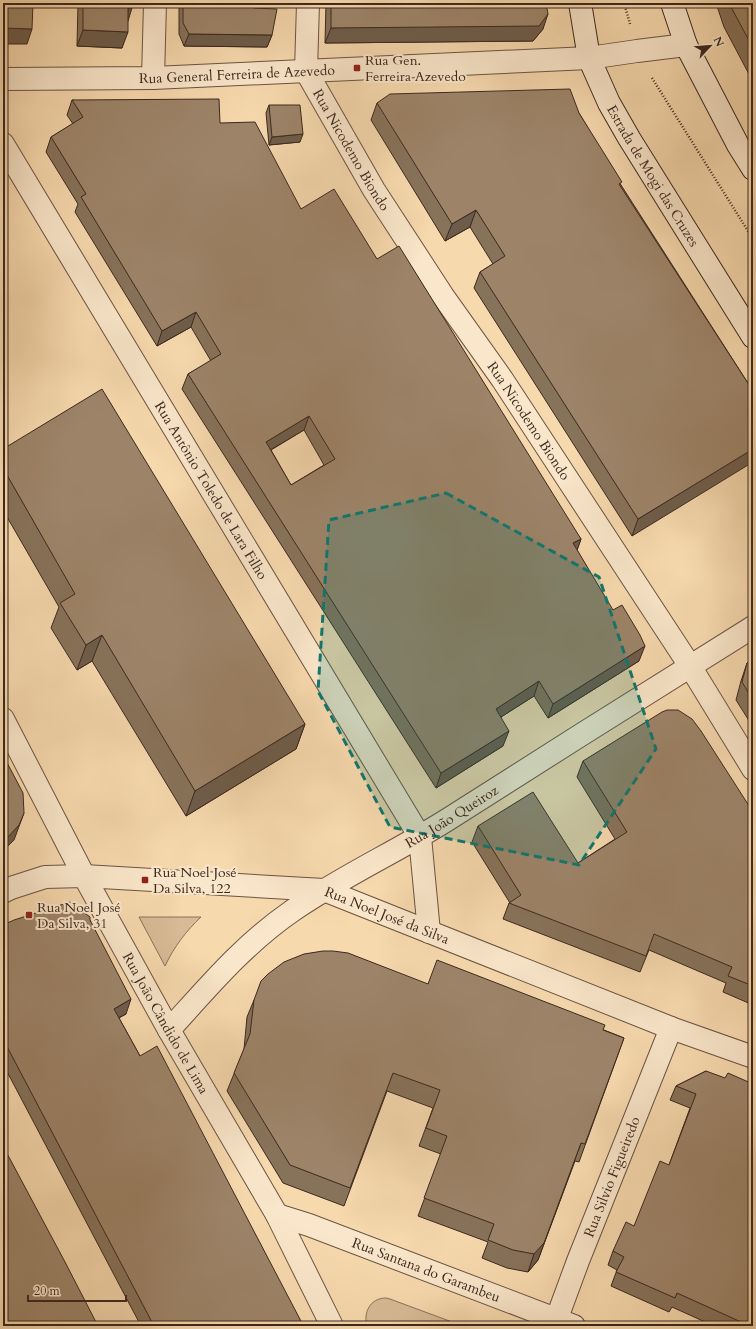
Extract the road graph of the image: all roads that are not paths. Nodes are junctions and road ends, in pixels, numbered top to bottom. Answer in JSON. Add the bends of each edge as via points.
{"nodes":[{"id":1,"x":155,"y":3,"type":"edge"},
{"id":2,"x":308,"y":3,"type":"edge"},
{"id":3,"x":580,"y":3,"type":"edge"},
{"id":4,"x":672,"y":3,"type":"edge"},
{"id":5,"x":686,"y":45,"type":"junction"},
{"id":6,"x":589,"y":58,"type":"junction"},
{"id":7,"x":306,"y":71,"type":"junction"},
{"id":8,"x":153,"y":78,"type":"junction"},
{"id":9,"x":3,"y":79,"type":"edge"},
{"id":10,"x":3,"y":144,"type":"edge"},
{"id":11,"x":753,"y":169,"type":"edge"},
{"id":12,"x":753,"y":337,"type":"edge"},
{"id":13,"x":753,"y":627,"type":"edge"},
{"id":14,"x":690,"y":666,"type":"junction"},
{"id":15,"x":3,"y":719,"type":"edge"},
{"id":16,"x":753,"y":769,"type":"edge"},
{"id":17,"x":420,"y":837,"type":"junction"},
{"id":18,"x":84,"y":876,"type":"junction"},
{"id":19,"x":324,"y":890,"type":"junction"},
{"id":20,"x":3,"y":892,"type":"edge"},
{"id":21,"x":429,"y":932,"type":"junction"},
{"id":22,"x":671,"y":1028,"type":"junction"},
{"id":23,"x":169,"y":1030,"type":"junction"},
{"id":24,"x":753,"y":1057,"type":"edge"},
{"id":25,"x":278,"y":1215,"type":"junction"},
{"id":26,"x":561,"y":1324,"type":"edge"},
{"id":27,"x":332,"y":1326,"type":"edge"}],
"edges":[{"from":1,"to":8,"type":"street"},
{"from":2,"to":7,"type":"street"},
{"from":3,"to":6,"type":"street","name":"Estrada de Mogi das Cruzes"},
{"from":4,"to":5,"type":"street"},
{"from":5,"to":6,"type":"street","name":"Rua General Ferreira de Azevedo"},
{"from":5,"to":11,"type":"street"},
{"from":6,"to":7,"type":"street","name":"Rua General Ferreira de Azevedo"},
{"from":6,"to":12,"type":"street","name":"Estrada de Mogi das Cruzes","via":[[609,103],[629,138]]},
{"from":7,"to":8,"type":"street","name":"Rua General Ferreira de Azevedo"},
{"from":7,"to":14,"type":"street","name":"Rua Nicodemo Biondo","via":[[374,190],[443,296],[502,379]]},
{"from":8,"to":9,"type":"street","name":"Rua General Ferreira de Azevedo"},
{"from":10,"to":17,"type":"street","name":"Rua Antônio Toledo de Lara Filho"},
{"from":13,"to":14,"type":"street","name":"Rua João Queiroz"},
{"from":14,"to":16,"type":"street","name":"Rua Nicodemo Biondo"},
{"from":14,"to":17,"type":"street","name":"Rua João Queiroz"},
{"from":15,"to":18,"type":"street","name":"Rua João Cândido de Lima"},
{"from":17,"to":19,"type":"street","name":"Rua João Queiroz"},
{"from":17,"to":21,"type":"street"},
{"from":18,"to":19,"type":"street","name":"Rua Noel José da Silva"},
{"from":18,"to":20,"type":"street","name":"Rua Noel José da Silva","via":[[45,877]]},
{"from":18,"to":23,"type":"street","name":"Rua João Cândido de Lima"},
{"from":19,"to":21,"type":"street","name":"Rua Noel José da Silva"},
{"from":19,"to":23,"type":"street","name":"Rua João Queiroz","via":[[248,945]]},
{"from":21,"to":22,"type":"street","name":"Rua Noel José da Silva"},
{"from":22,"to":24,"type":"street","name":"Rua Noel José da Silva"},
{"from":22,"to":26,"type":"street","name":"Rua Silvio Figueiredo","via":[[578,1261]]},
{"from":23,"to":25,"type":"street","name":"Rua João Cândido de Lima"},
{"from":25,"to":26,"type":"street","name":"Rua Santana do Garambeu"},
{"from":25,"to":27,"type":"street","name":"Rua João Cândido de Lima"}]}
